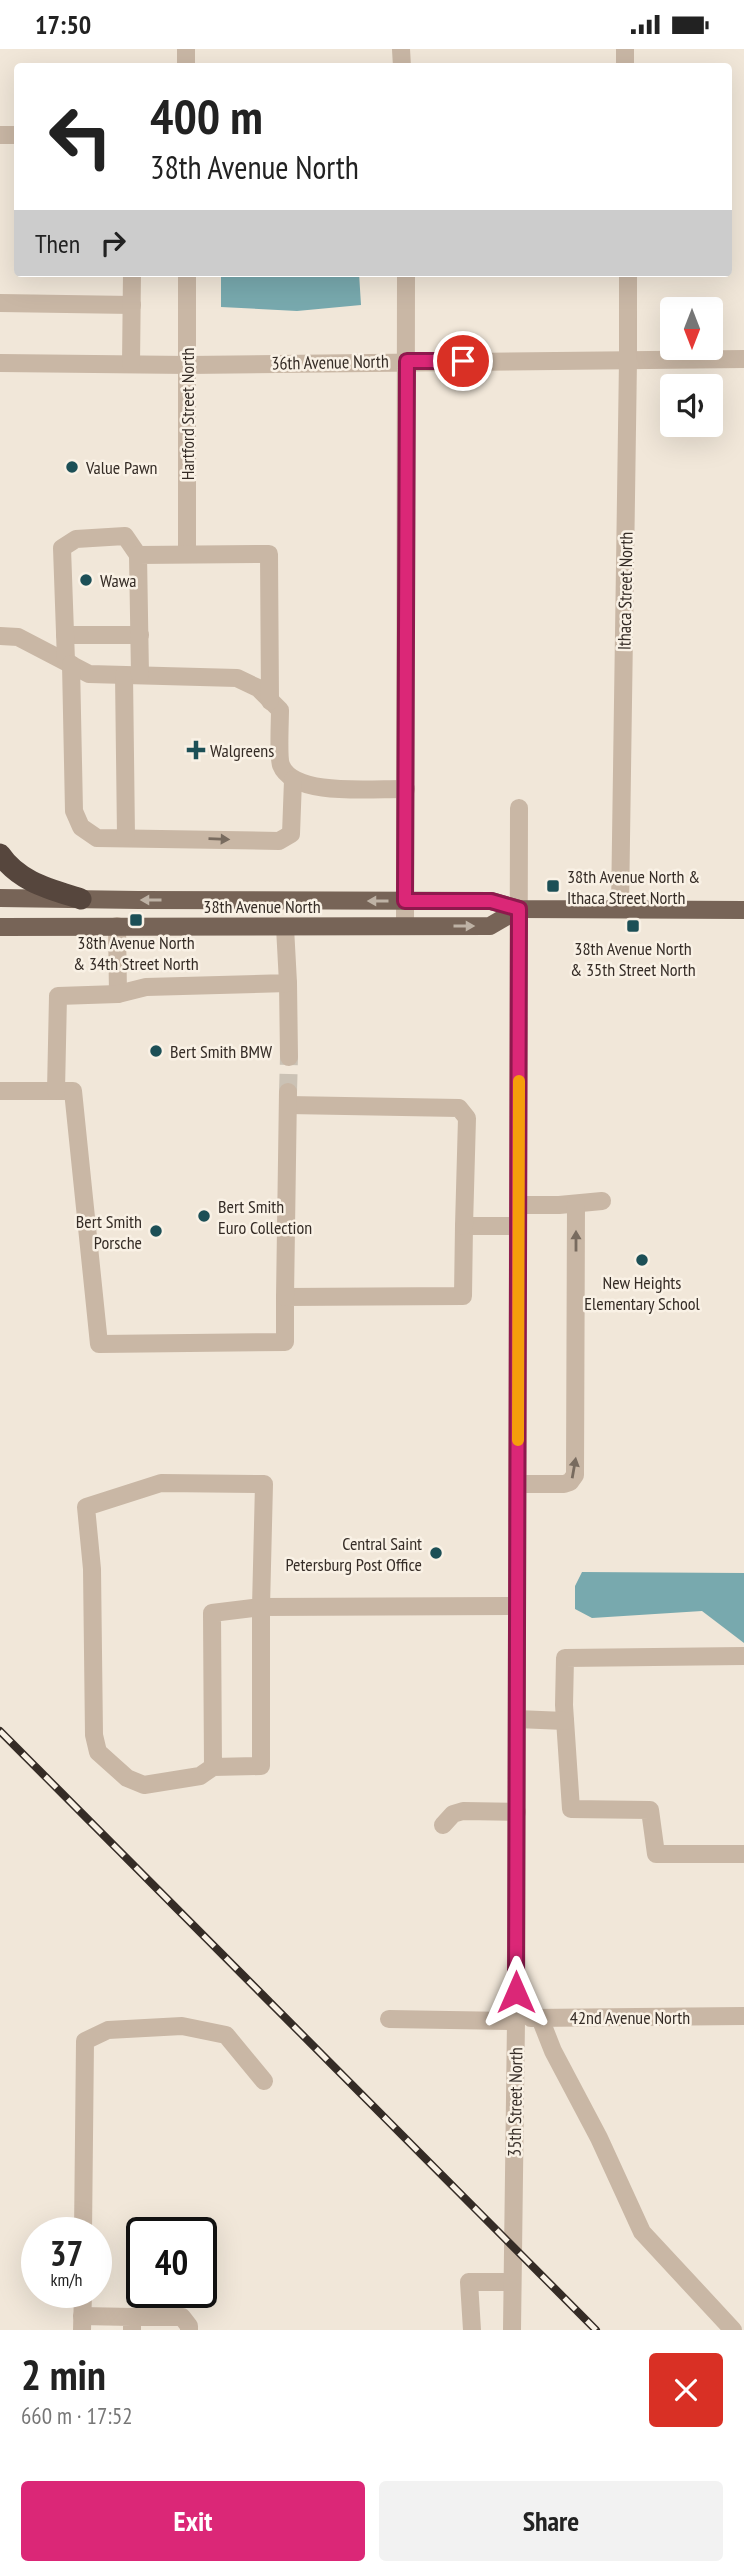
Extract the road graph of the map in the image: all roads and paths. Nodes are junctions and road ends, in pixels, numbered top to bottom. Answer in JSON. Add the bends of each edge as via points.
{"nodes":[{"id":1,"x":132,"y":277,"type":"edge"},
{"id":2,"x":187,"y":277,"type":"edge"},
{"id":3,"x":406,"y":277,"type":"edge"},
{"id":4,"x":628,"y":277,"type":"edge"},
{"id":5,"x":0,"y":303,"type":"edge"},
{"id":6,"x":132,"y":305,"type":"junction"},
{"id":7,"x":744,"y":359,"type":"edge"},
{"id":8,"x":628,"y":360,"type":"junction"},
{"id":9,"x":407,"y":361,"type":"junction"},
{"id":10,"x":0,"y":363,"type":"edge"},
{"id":11,"x":131,"y":364,"type":"junction"},
{"id":12,"x":188,"y":365,"type":"junction"},
{"id":13,"x":187,"y":554,"type":"junction"},
{"id":14,"x":138,"y":555,"type":"junction"},
{"id":15,"x":65,"y":635,"type":"junction"},
{"id":16,"x":140,"y":635,"type":"junction"},
{"id":17,"x":0,"y":636,"type":"edge"},
{"id":18,"x":69,"y":662,"type":"junction"},
{"id":19,"x":132,"y":675,"type":"junction"},
{"id":20,"x":271,"y":701,"type":"junction"},
{"id":21,"x":293,"y":780,"type":"junction"},
{"id":22,"x":406,"y":789,"type":"junction"},
{"id":23,"x":519,"y":808,"type":"dead end"},
{"id":24,"x":126,"y":837,"type":"junction"},
{"id":25,"x":0,"y":854,"type":"edge"},
{"id":26,"x":0,"y":898,"type":"edge"},
{"id":27,"x":81,"y":899,"type":"junction"},
{"id":28,"x":405,"y":901,"type":"junction"},
{"id":29,"x":620,"y":908,"type":"junction"},
{"id":30,"x":519,"y":909,"type":"junction"},
{"id":31,"x":744,"y":910,"type":"edge"},
{"id":32,"x":117,"y":926,"type":"junction"},
{"id":33,"x":405,"y":926,"type":"junction"},
{"id":34,"x":0,"y":927,"type":"edge"},
{"id":35,"x":285,"y":927,"type":"junction"},
{"id":36,"x":288,"y":983,"type":"junction"},
{"id":37,"x":118,"y":994,"type":"junction"},
{"id":38,"x":289,"y":1057,"type":"tunnel mouth"},
{"id":39,"x":0,"y":1091,"type":"edge"},
{"id":40,"x":56,"y":1091,"type":"junction"},
{"id":41,"x":602,"y":1201,"type":"dead end"},
{"id":42,"x":576,"y":1204,"type":"junction"},
{"id":43,"x":518,"y":1205,"type":"junction"},
{"id":44,"x":464,"y":1226,"type":"junction"},
{"id":45,"x":518,"y":1226,"type":"junction"},
{"id":46,"x":285,"y":1297,"type":"junction"},
{"id":47,"x":518,"y":1484,"type":"junction"},
{"id":48,"x":517,"y":1606,"type":"junction"},
{"id":49,"x":261,"y":1607,"type":"junction"},
{"id":50,"x":744,"y":1656,"type":"edge"},
{"id":51,"x":517,"y":1719,"type":"junction"},
{"id":52,"x":565,"y":1721,"type":"junction"},
{"id":53,"x":213,"y":1767,"type":"junction"},
{"id":54,"x":517,"y":1812,"type":"junction"},
{"id":55,"x":443,"y":1825,"type":"dead end"},
{"id":56,"x":744,"y":1854,"type":"edge"},
{"id":57,"x":744,"y":2016,"type":"edge"},
{"id":58,"x":540,"y":2018,"type":"junction"},
{"id":59,"x":389,"y":2019,"type":"dead end"},
{"id":60,"x":516,"y":2019,"type":"junction"},
{"id":61,"x":264,"y":2081,"type":"dead end"},
{"id":62,"x":83,"y":2217,"type":"edge"},
{"id":63,"x":512,"y":2282,"type":"junction"},
{"id":64,"x":82,"y":2323,"type":"edge"},
{"id":65,"x":132,"y":2323,"type":"edge"},
{"id":66,"x":190,"y":2330,"type":"edge"},
{"id":67,"x":472,"y":2330,"type":"edge"},
{"id":68,"x":512,"y":2330,"type":"edge"},
{"id":69,"x":733,"y":2330,"type":"edge"}],
"edges":[{"from":1,"to":6,"type":"street"},
{"from":2,"to":12,"type":"street","name":"Hartford Street North"},
{"from":3,"to":9,"type":"street"},
{"from":4,"to":8,"type":"street","name":"Ithaca Street North"},
{"from":5,"to":6,"type":"street"},
{"from":6,"to":11,"type":"street"},
{"from":7,"to":8,"type":"street","name":"36th Avenue North"},
{"from":8,"to":9,"type":"street","name":"36th Avenue North"},
{"from":8,"to":29,"type":"street","name":"Ithaca Street North"},
{"from":9,"to":12,"type":"street","name":"36th Avenue North"},
{"from":9,"to":22,"type":"street"},
{"from":10,"to":11,"type":"street","name":"36th Avenue North"},
{"from":11,"to":12,"type":"street","name":"36th Avenue North"},
{"from":12,"to":13,"type":"street","name":"Hartford Street North"},
{"from":13,"to":14,"type":"street"},
{"from":13,"to":20,"type":"street","via":[[269,554]]},
{"from":14,"to":15,"type":"street","via":[[125,536],[76,539],[62,548]]},
{"from":14,"to":16,"type":"street"},
{"from":15,"to":16,"type":"street"},
{"from":15,"to":18,"type":"street"},
{"from":16,"to":19,"type":"street"},
{"from":17,"to":18,"type":"street","via":[[18,637]]},
{"from":18,"to":19,"type":"street","via":[[89,674]]},
{"from":18,"to":24,"type":"street","via":[[74,811],[81,827],[97,838]]},
{"from":19,"to":20,"type":"street","via":[[237,678]]},
{"from":19,"to":24,"type":"street"},
{"from":20,"to":21,"type":"street","via":[[280,710],[281,765]]},
{"from":21,"to":22,"type":"street","via":[[312,787]]},
{"from":24,"to":21,"type":"street","one_way":true,"via":[[279,841],[291,834]]},
{"from":22,"to":28,"type":"street"},
{"from":23,"to":30,"type":"street","name":"35th Street North"},
{"from":25,"to":27,"type":"highway","via":[[14,872],[35,884]]},
{"from":26,"to":27,"type":"main road","name":"38th Avenue North"},
{"from":28,"to":27,"type":"main road","name":"38th Avenue North","one_way":true},
{"from":28,"to":30,"type":"main road","name":"38th Avenue North","via":[[491,901]]},
{"from":28,"to":33,"type":"street"},
{"from":29,"to":30,"type":"main road","name":"38th Avenue North"},
{"from":29,"to":31,"type":"main road","name":"38th Avenue North"},
{"from":33,"to":30,"type":"main road","name":"38th Avenue North","one_way":true,"via":[[490,926]]},
{"from":30,"to":43,"type":"street","name":"35th Street North"},
{"from":32,"to":34,"type":"main road","name":"38th Avenue North"},
{"from":32,"to":35,"type":"main road","name":"38th Avenue North"},
{"from":32,"to":37,"type":"street"},
{"from":33,"to":35,"type":"main road","name":"38th Avenue North"},
{"from":35,"to":36,"type":"street"},
{"from":36,"to":37,"type":"street","via":[[146,987]]},
{"from":36,"to":38,"type":"street"},
{"from":37,"to":40,"type":"street","via":[[58,996]]},
{"from":39,"to":40,"type":"street"},
{"from":40,"to":46,"type":"street","via":[[73,1091],[99,1344],[285,1342]]},
{"from":41,"to":42,"type":"street"},
{"from":42,"to":43,"type":"street"},
{"from":47,"to":42,"type":"street","one_way":true,"via":[[564,1484],[575,1475]]},
{"from":43,"to":45,"type":"street","name":"35th Street North"},
{"from":44,"to":45,"type":"street"},
{"from":44,"to":46,"type":"street","via":[[463,1296]]},
{"from":44,"to":46,"type":"street","via":[[467,1118],[459,1108],[288,1099]]},
{"from":45,"to":47,"type":"street","name":"35th Street North"},
{"from":47,"to":48,"type":"street","name":"35th Street North"},
{"from":48,"to":49,"type":"street"},
{"from":48,"to":51,"type":"street","name":"35th Street North"},
{"from":49,"to":53,"type":"street","via":[[212,1613]]},
{"from":49,"to":53,"type":"street","via":[[261,1766]]},
{"from":49,"to":53,"type":"street","via":[[264,1484],[161,1483],[86,1507],[98,1752],[127,1778],[144,1785],[200,1776]]},
{"from":50,"to":52,"type":"street","via":[[565,1658]]},
{"from":51,"to":52,"type":"street"},
{"from":51,"to":54,"type":"street","name":"35th Street North"},
{"from":52,"to":56,"type":"street","via":[[571,1809],[650,1810],[656,1854]]},
{"from":54,"to":55,"type":"street","via":[[463,1811]]},
{"from":54,"to":60,"type":"street","name":"35th Street North"},
{"from":57,"to":58,"type":"street","name":"42nd Avenue North"},
{"from":58,"to":60,"type":"street","name":"42nd Avenue North"},
{"from":58,"to":69,"type":"street","via":[[642,2232]]},
{"from":59,"to":60,"type":"street","name":"42nd Avenue North"},
{"from":60,"to":63,"type":"street","name":"35th Street North"},
{"from":61,"to":62,"type":"street","via":[[226,2035],[182,2026],[108,2030],[85,2041]]},
{"from":63,"to":67,"type":"street","via":[[469,2282]]},
{"from":63,"to":68,"type":"street","name":"35th Street North"},
{"from":64,"to":65,"type":"street"},
{"from":65,"to":66,"type":"street","via":[[182,2317]]}]}
